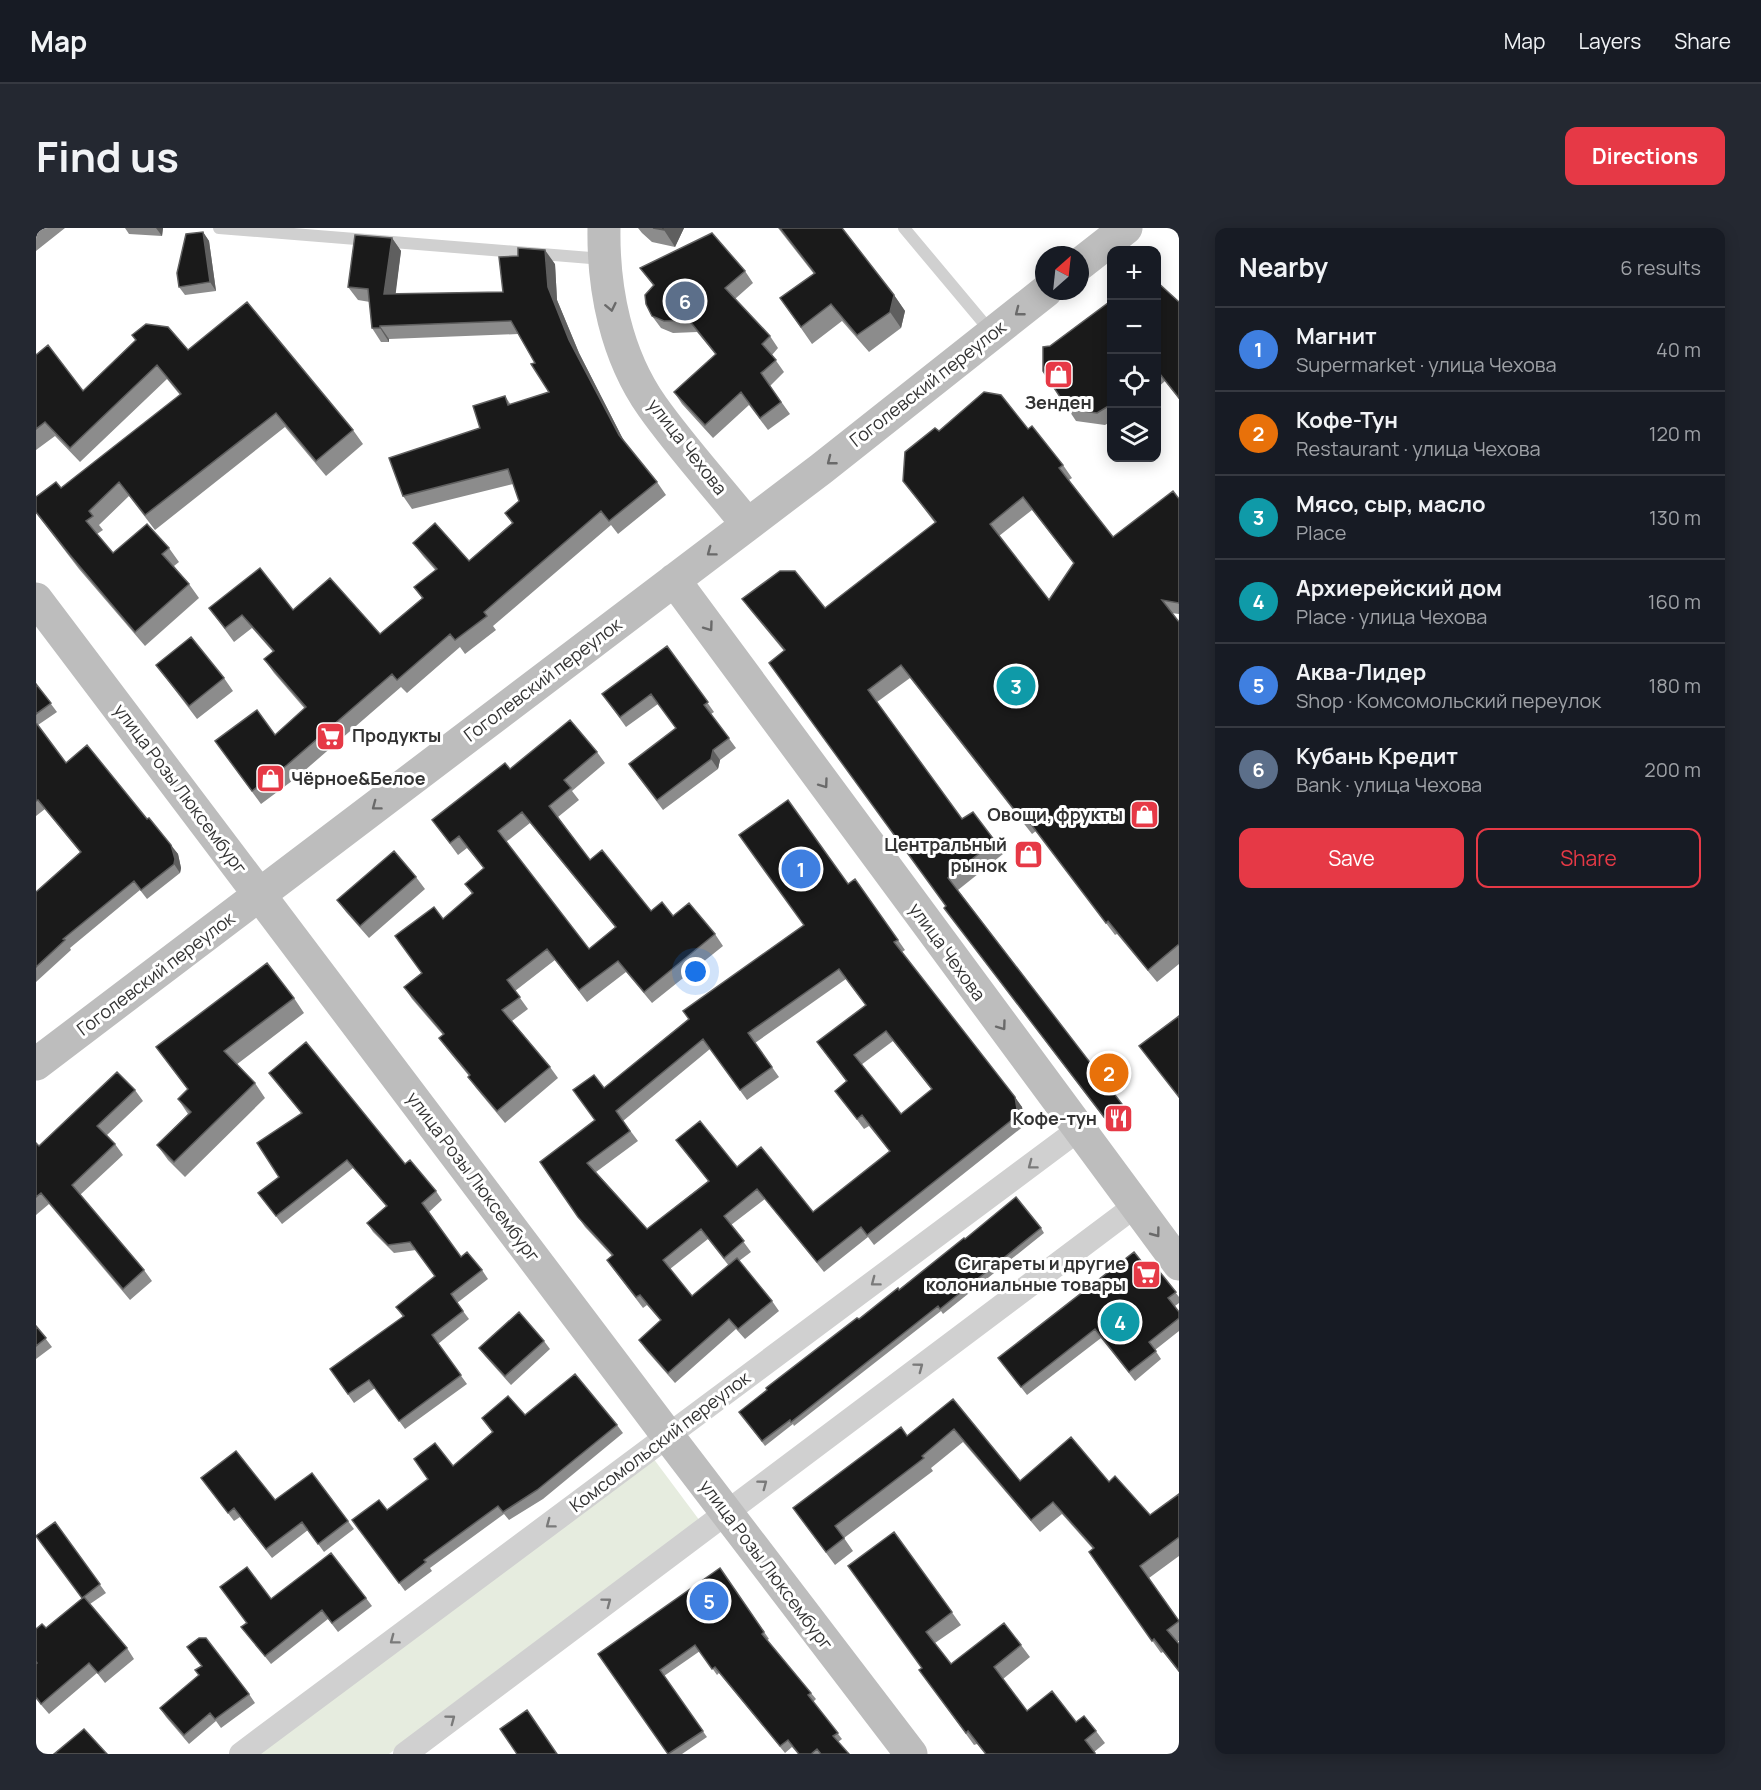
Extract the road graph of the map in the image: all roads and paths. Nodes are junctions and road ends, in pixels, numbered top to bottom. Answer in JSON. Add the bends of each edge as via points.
{"nodes":[{"id":1,"x":219,"y":228,"type":"edge"},
{"id":2,"x":904,"y":228,"type":"edge"},
{"id":3,"x":1126,"y":228,"type":"edge"},
{"id":4,"x":603,"y":244,"type":"edge"},
{"id":5,"x":1089,"y":257,"type":"edge"},
{"id":6,"x":1035,"y":300,"type":"edge"},
{"id":7,"x":992,"y":333,"type":"junction"},
{"id":8,"x":747,"y":524,"type":"junction"},
{"id":9,"x":674,"y":580,"type":"junction"},
{"id":10,"x":36,"y":599,"type":"edge"},
{"id":11,"x":260,"y":894,"type":"junction"},
{"id":12,"x":36,"y":1064,"type":"edge"},
{"id":13,"x":1078,"y":1130,"type":"junction"},
{"id":14,"x":1135,"y":1206,"type":"junction"},
{"id":15,"x":1179,"y":1264,"type":"edge"},
{"id":16,"x":668,"y":1436,"type":"junction"},
{"id":17,"x":726,"y":1512,"type":"junction"},
{"id":18,"x":241,"y":1754,"type":"edge"},
{"id":19,"x":405,"y":1754,"type":"edge"},
{"id":20,"x":910,"y":1754,"type":"edge"}],
"edges":[{"from":1,"to":4,"type":"lane"},
{"from":2,"to":7,"type":"lane"},
{"from":3,"to":5,"type":"main road"},
{"from":4,"to":8,"type":"main road","name":"улица Чехова","one_way":true,"via":[[611,310],[624,350],[651,405]]},
{"from":6,"to":7,"type":"main road","name":"Гоголевский переулок","one_way":true},
{"from":7,"to":8,"type":"main road","name":"Гоголевский переулок","one_way":true},
{"from":8,"to":9,"type":"main road","name":"Гоголевский переулок","one_way":true},
{"from":9,"to":11,"type":"main road","name":"Гоголевский переулок","one_way":true},
{"from":9,"to":13,"type":"main road","name":"улица Чехова","one_way":true},
{"from":10,"to":11,"type":"main road","name":"улица Розы Люксембург"},
{"from":11,"to":12,"type":"main road","name":"Гоголевский переулок"},
{"from":11,"to":16,"type":"main road","name":"улица Розы Люксембург"},
{"from":13,"to":14,"type":"main road","name":"улица Чехова"},
{"from":13,"to":16,"type":"street","name":"Комсомольский переулок","one_way":true},
{"from":14,"to":15,"type":"main road","name":"улица Чехова","one_way":true},
{"from":17,"to":14,"type":"street","one_way":true},
{"from":16,"to":17,"type":"main road","name":"улица Розы Люксембург"},
{"from":16,"to":18,"type":"street","name":"Комсомольский переулок","one_way":true},
{"from":19,"to":17,"type":"street","one_way":true},
{"from":17,"to":20,"type":"main road","name":"улица Розы Люксембург"}]}
